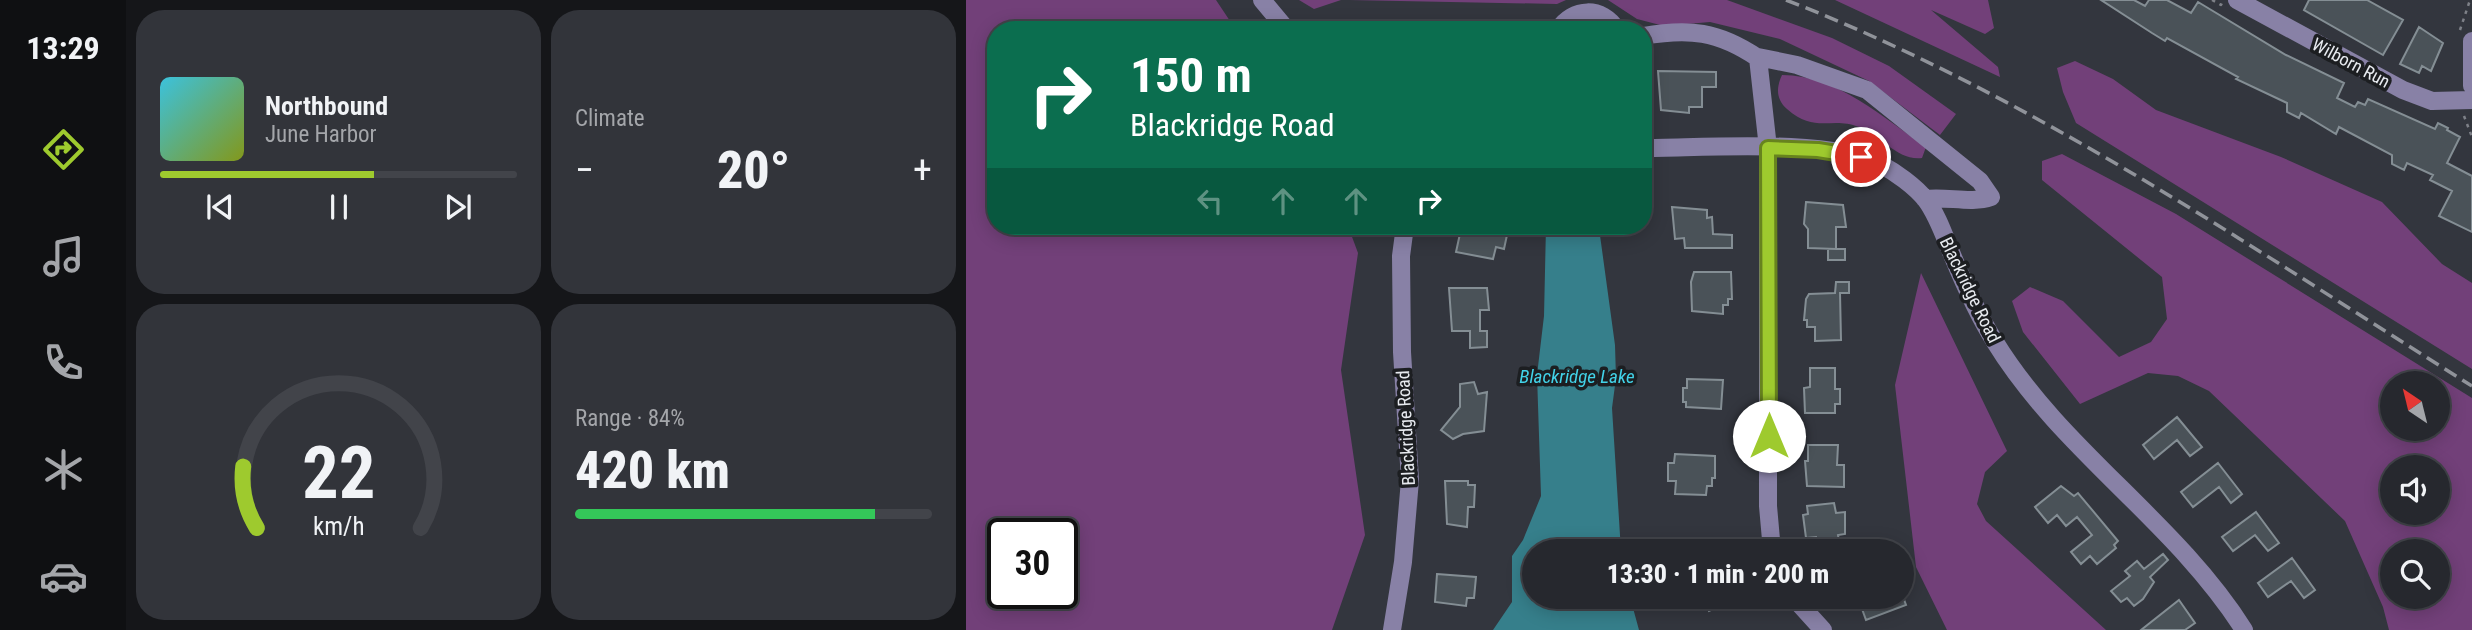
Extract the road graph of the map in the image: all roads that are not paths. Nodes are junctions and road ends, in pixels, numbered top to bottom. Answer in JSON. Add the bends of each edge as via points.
{"nodes":[{"id":1,"x":1262,"y":0,"type":"edge"},
{"id":2,"x":2237,"y":0,"type":"edge"},
{"id":3,"x":1280,"y":21,"type":"edge"},
{"id":4,"x":1566,"y":21,"type":"edge"},
{"id":5,"x":1607,"y":21,"type":"edge"},
{"id":6,"x":1652,"y":35,"type":"edge"},
{"id":7,"x":2472,"y":41,"type":"edge"},
{"id":8,"x":1758,"y":57,"type":"junction"},
{"id":9,"x":2472,"y":86,"type":"edge"},
{"id":10,"x":2472,"y":100,"type":"edge"},
{"id":11,"x":1652,"y":148,"type":"edge"},
{"id":12,"x":1768,"y":148,"type":"junction"},
{"id":13,"x":1925,"y":200,"type":"junction"},
{"id":14,"x":1404,"y":235,"type":"edge"},
{"id":15,"x":1771,"y":539,"type":"edge"},
{"id":16,"x":1804,"y":609,"type":"edge"},
{"id":17,"x":1392,"y":630,"type":"edge"},
{"id":18,"x":1823,"y":630,"type":"edge"},
{"id":19,"x":2244,"y":630,"type":"edge"}],
"edges":[{"from":1,"to":3,"type":"street"},
{"from":2,"to":10,"type":"street","name":"Wilborn Run","via":[[2403,90],[2432,101]]},
{"from":4,"to":5,"type":"street","via":[[1584,12],[1600,14]]},
{"from":6,"to":8,"type":"street","via":[[1695,30]]},
{"from":7,"to":9,"type":"street"},
{"from":8,"to":12,"type":"street"},
{"from":8,"to":13,"type":"street","via":[[1797,65],[1867,90],[1980,181],[1991,197]]},
{"from":11,"to":12,"type":"street","name":"Blackridge Road"},
{"from":12,"to":13,"type":"street","name":"Blackridge Road","via":[[1861,157],[1896,175]]},
{"from":12,"to":15,"type":"street"},
{"from":13,"to":19,"type":"street","name":"Blackridge Road","via":[[1973,302],[2009,363],[2054,418],[2216,591]]},
{"from":14,"to":17,"type":"street","name":"Blackridge Road","via":[[1402,352],[1410,480]]},
{"from":16,"to":18,"type":"street"}]}
